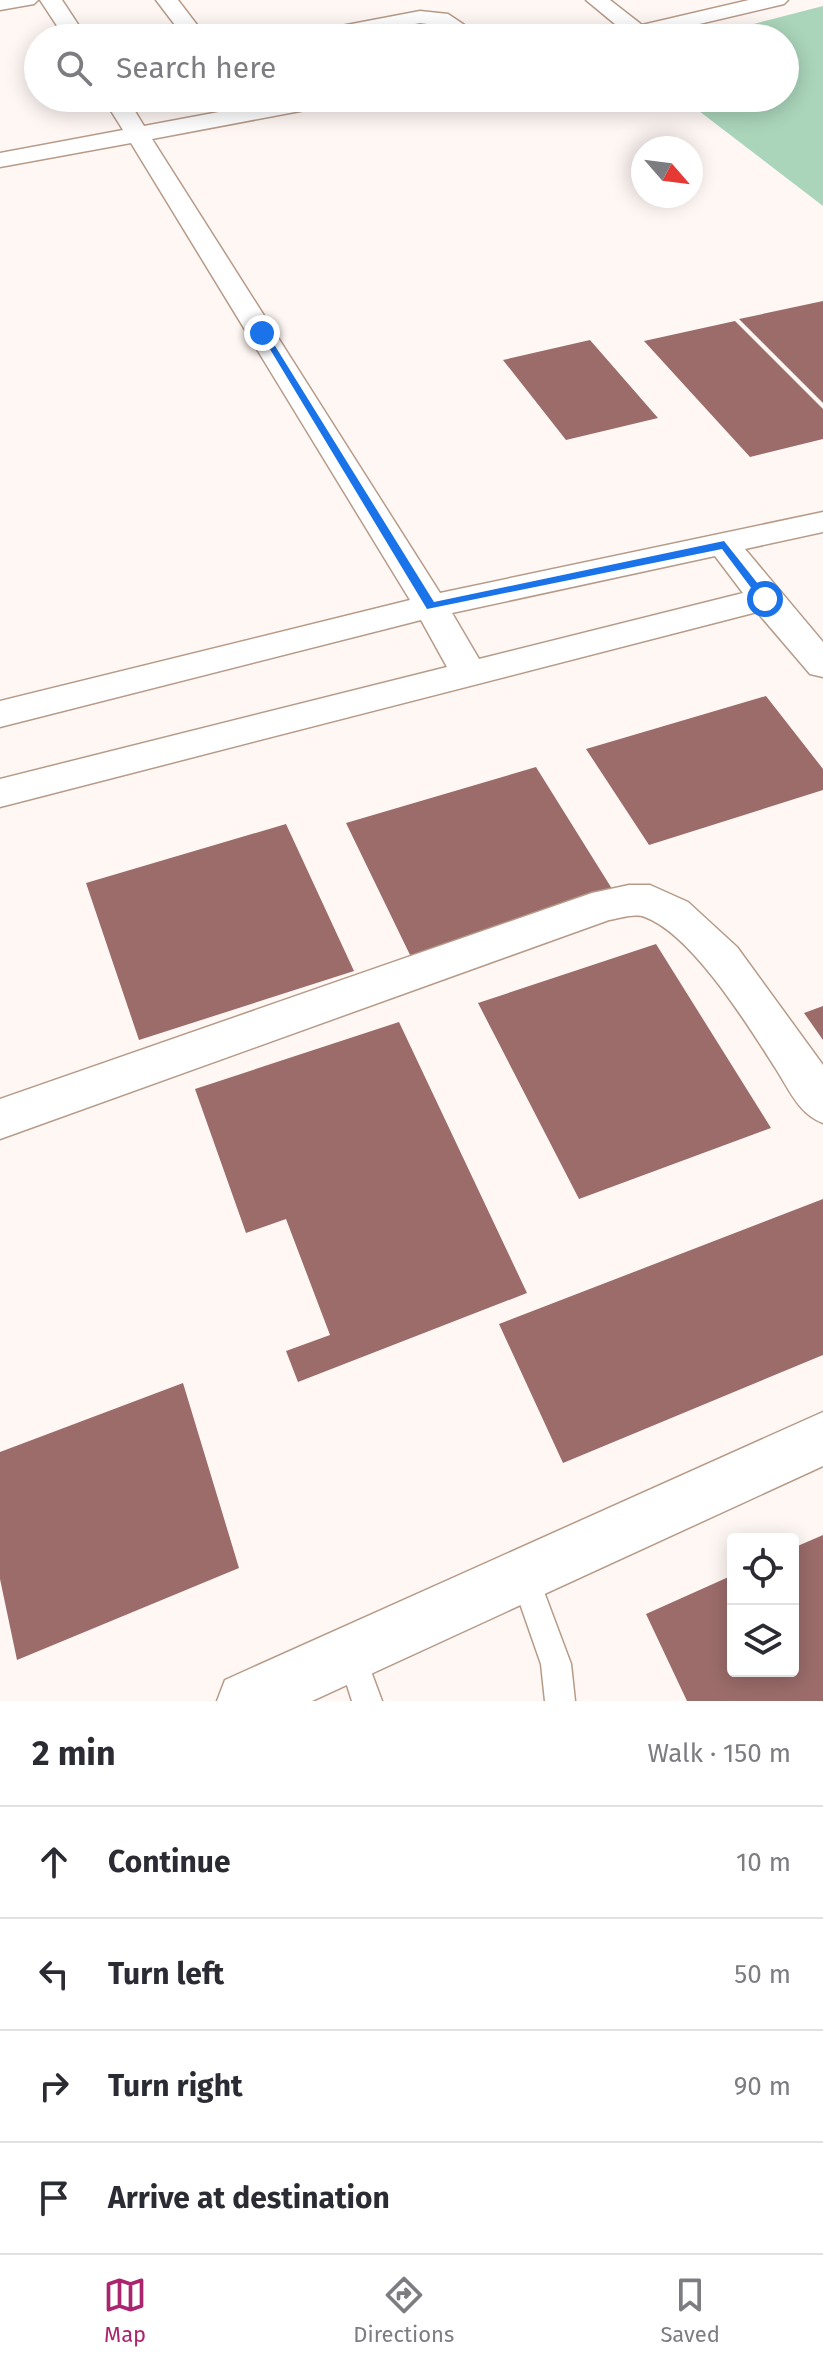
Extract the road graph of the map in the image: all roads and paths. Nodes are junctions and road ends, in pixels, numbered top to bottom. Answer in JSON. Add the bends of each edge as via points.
{"nodes":[{"id":1,"x":27,"y":0,"type":"edge"},
{"id":2,"x":51,"y":0,"type":"edge"},
{"id":3,"x":167,"y":0,"type":"edge"},
{"id":4,"x":597,"y":0,"type":"edge"},
{"id":5,"x":777,"y":0,"type":"edge"},
{"id":6,"x":0,"y":4,"type":"edge"},
{"id":7,"x":67,"y":24,"type":"edge"},
{"id":8,"x":185,"y":24,"type":"edge"},
{"id":9,"x":385,"y":24,"type":"edge"},
{"id":10,"x":449,"y":24,"type":"edge"},
{"id":11,"x":628,"y":24,"type":"edge"},
{"id":12,"x":673,"y":24,"type":"edge"},
{"id":13,"x":124,"y":112,"type":"edge"},
{"id":14,"x":161,"y":112,"type":"edge"},
{"id":15,"x":257,"y":112,"type":"edge"},
{"id":16,"x":139,"y":134,"type":"junction"},
{"id":17,"x":0,"y":160,"type":"edge"},
{"id":18,"x":823,"y":522,"type":"edge"},
{"id":19,"x":724,"y":545,"type":"junction"},
{"id":20,"x":765,"y":599,"type":"junction"},
{"id":21,"x":431,"y":606,"type":"junction"},
{"id":22,"x":823,"y":665,"type":"edge"},
{"id":23,"x":468,"y":672,"type":"junction"},
{"id":24,"x":0,"y":714,"type":"edge"},
{"id":25,"x":0,"y":793,"type":"edge"},
{"id":26,"x":823,"y":1103,"type":"edge"},
{"id":27,"x":0,"y":1119,"type":"edge"},
{"id":28,"x":823,"y":1439,"type":"edge"},
{"id":29,"x":524,"y":1574,"type":"junction"},
{"id":30,"x":359,"y":1678,"type":"edge"},
{"id":31,"x":246,"y":1701,"type":"edge"},
{"id":32,"x":560,"y":1701,"type":"edge"}],
"edges":[{"from":1,"to":6,"type":"street"},
{"from":2,"to":7,"type":"street"},
{"from":3,"to":8,"type":"street"},
{"from":4,"to":11,"type":"street"},
{"from":5,"to":12,"type":"street"},
{"from":9,"to":10,"type":"street","via":[[420,17]]},
{"from":13,"to":16,"type":"street"},
{"from":14,"to":16,"type":"street"},
{"from":15,"to":16,"type":"street"},
{"from":16,"to":17,"type":"street"},
{"from":16,"to":21,"type":"street"},
{"from":18,"to":19,"type":"street"},
{"from":19,"to":20,"type":"street"},
{"from":19,"to":21,"type":"street"},
{"from":20,"to":22,"type":"street"},
{"from":20,"to":23,"type":"street"},
{"from":21,"to":23,"type":"street"},
{"from":21,"to":24,"type":"street"},
{"from":23,"to":25,"type":"street"},
{"from":26,"to":27,"type":"street","via":[[743,984],[678,914],[647,900],[607,904]]},
{"from":28,"to":29,"type":"street"},
{"from":29,"to":30,"type":"street"},
{"from":29,"to":32,"type":"lane","via":[[556,1664]]},
{"from":30,"to":31,"type":"street"}]}
